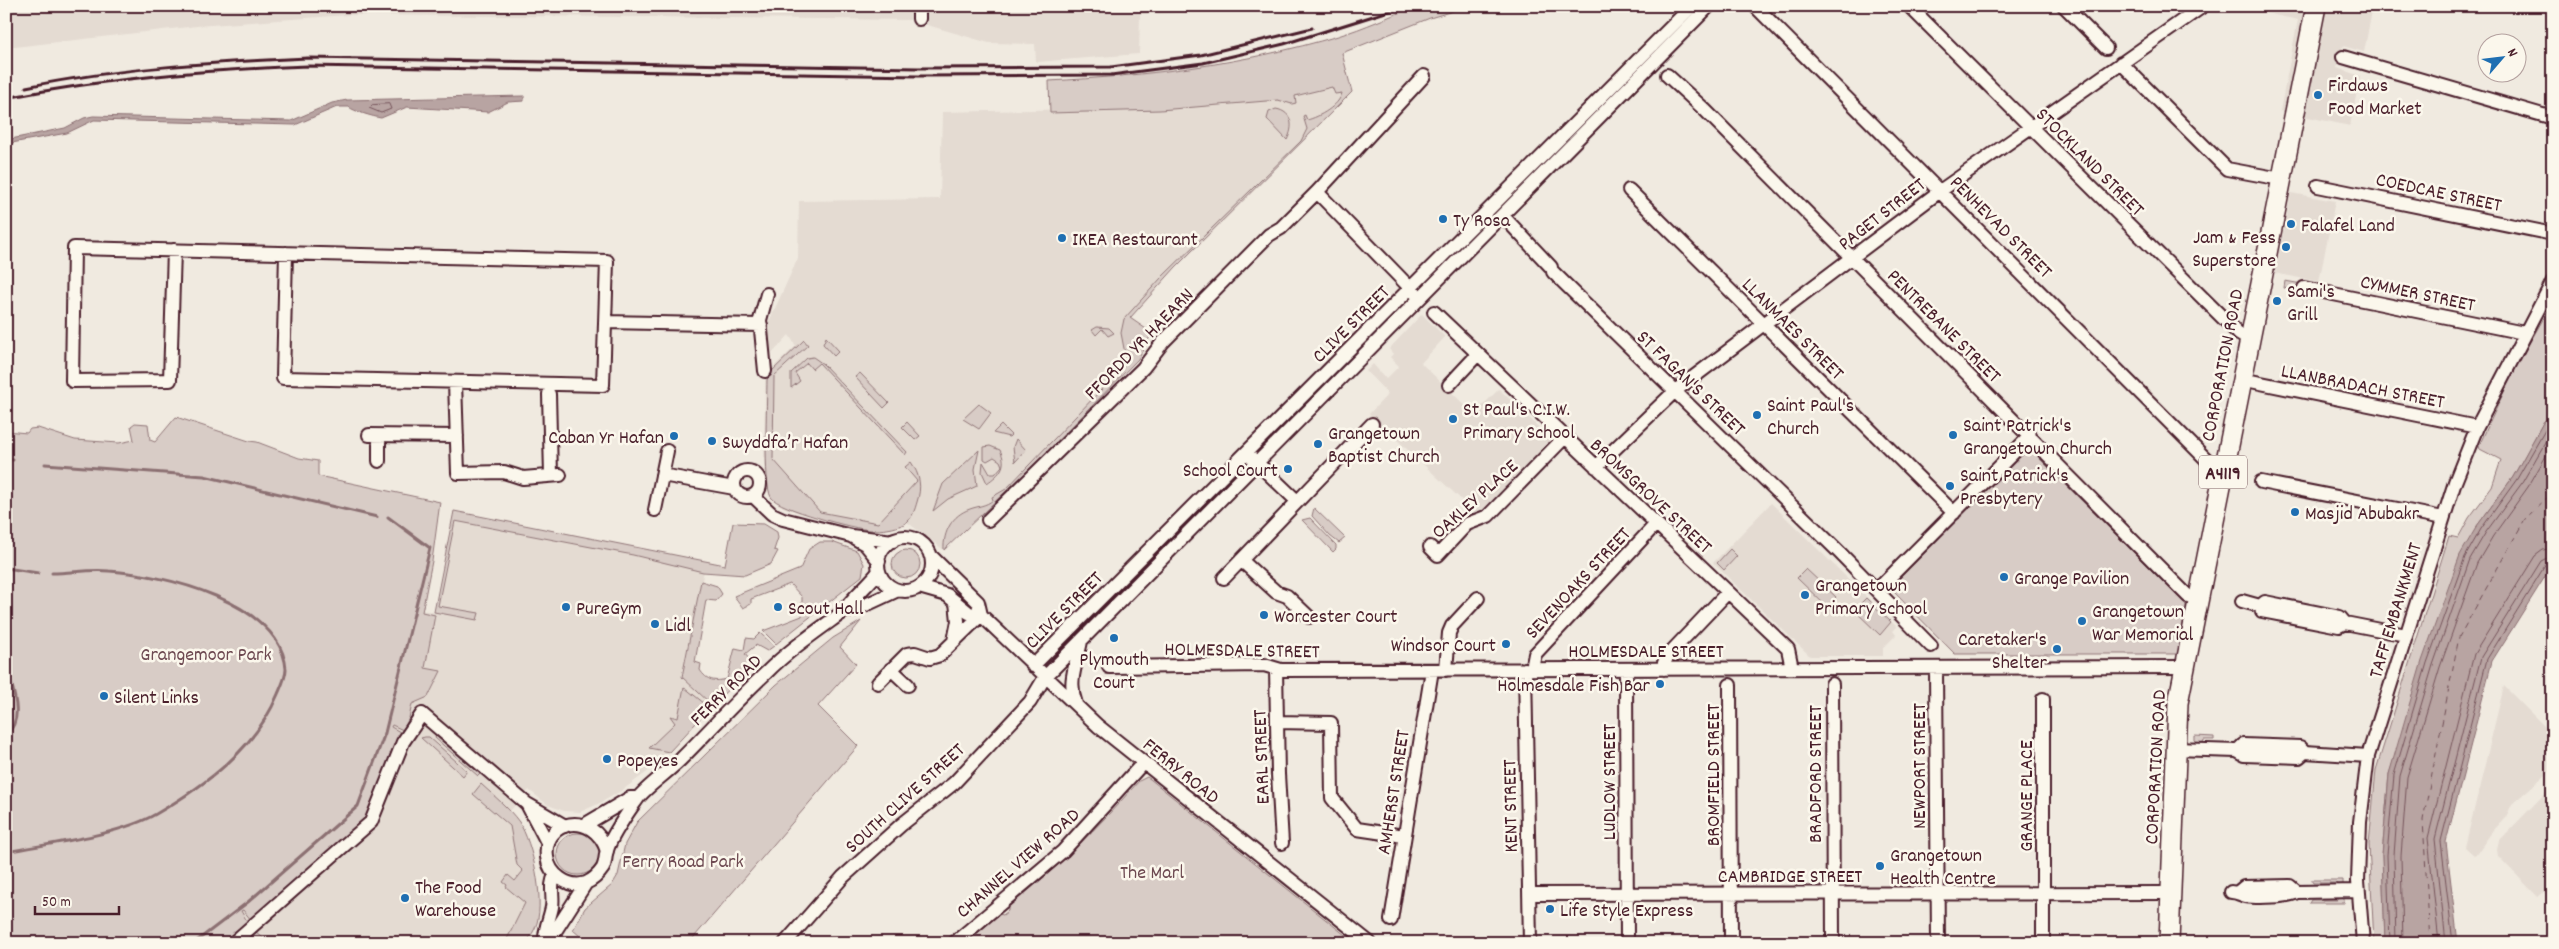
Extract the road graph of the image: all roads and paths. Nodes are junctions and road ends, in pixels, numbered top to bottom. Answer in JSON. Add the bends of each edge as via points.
{"nodes":[{"id":1,"x":1692,"y":6,"type":"edge"},
{"id":2,"x":1709,"y":6,"type":"edge"},
{"id":3,"x":1755,"y":6,"type":"edge"},
{"id":4,"x":1909,"y":6,"type":"edge"},
{"id":5,"x":2064,"y":6,"type":"edge"},
{"id":6,"x":2203,"y":6,"type":"edge"},
{"id":7,"x":2316,"y":6,"type":"edge"},
{"id":8,"x":2106,"y":48,"type":"dead end"},
{"id":9,"x":2344,"y":57,"type":"dead end"},
{"id":10,"x":2120,"y":63,"type":"junction"},
{"id":11,"x":1424,"y":76,"type":"dead end"},
{"id":12,"x":1667,"y":76,"type":"dead end"},
{"id":13,"x":2553,"y":118,"type":"edge"},
{"id":14,"x":2031,"y":128,"type":"junction"},
{"id":15,"x":2281,"y":179,"type":"junction"},
{"id":16,"x":2318,"y":186,"type":"dead end"},
{"id":17,"x":1629,"y":190,"type":"dead end"},
{"id":18,"x":1940,"y":191,"type":"junction"},
{"id":19,"x":1317,"y":192,"type":"junction"},
{"id":20,"x":1503,"y":216,"type":"junction"},
{"id":21,"x":2553,"y":234,"type":"edge"},
{"id":22,"x":174,"y":250,"type":"junction"},
{"id":23,"x":286,"y":253,"type":"junction"},
{"id":24,"x":1852,"y":259,"type":"junction"},
{"id":25,"x":2553,"y":281,"type":"edge"},
{"id":26,"x":2304,"y":288,"type":"dead end"},
{"id":27,"x":1416,"y":293,"type":"junction"},
{"id":28,"x":767,"y":294,"type":"dead end"},
{"id":29,"x":1434,"y":312,"type":"dead end"},
{"id":30,"x":605,"y":322,"type":"junction"},
{"id":31,"x":761,"y":325,"type":"junction"},
{"id":32,"x":1765,"y":325,"type":"junction"},
{"id":33,"x":2524,"y":334,"type":"junction"},
{"id":34,"x":2249,"y":340,"type":"junction"},
{"id":35,"x":1478,"y":354,"type":"junction"},
{"id":36,"x":765,"y":371,"type":"dead end"},
{"id":37,"x":2241,"y":379,"type":"junction"},
{"id":38,"x":456,"y":382,"type":"junction"},
{"id":39,"x":1449,"y":385,"type":"dead end"},
{"id":40,"x":1675,"y":391,"type":"junction"},
{"id":41,"x":549,"y":394,"type":"dead end"},
{"id":42,"x":1372,"y":424,"type":"dead end"},
{"id":43,"x":2477,"y":427,"type":"junction"},
{"id":44,"x":457,"y":436,"type":"junction"},
{"id":45,"x":2030,"y":436,"type":"junction"},
{"id":46,"x":1564,"y":438,"type":"junction"},
{"id":47,"x":667,"y":451,"type":"dead end"},
{"id":48,"x":1247,"y":453,"type":"junction"},
{"id":49,"x":379,"y":461,"type":"dead end"},
{"id":50,"x":1257,"y":462,"type":"junction"},
{"id":51,"x":1596,"y":467,"type":"junction"},
{"id":52,"x":2224,"y":468,"type":"junction"},
{"id":53,"x":662,"y":475,"type":"junction"},
{"id":54,"x":2261,"y":482,"type":"dead end"},
{"id":55,"x":734,"y":488,"type":"junction"},
{"id":56,"x":753,"y":496,"type":"junction"},
{"id":57,"x":1297,"y":501,"type":"junction"},
{"id":58,"x":655,"y":510,"type":"dead end"},
{"id":59,"x":1954,"y":513,"type":"junction"},
{"id":60,"x":2442,"y":518,"type":"junction"},
{"id":61,"x":988,"y":520,"type":"dead end"},
{"id":62,"x":1656,"y":524,"type":"junction"},
{"id":63,"x":851,"y":536,"type":"junction"},
{"id":64,"x":893,"y":540,"type":"junction"},
{"id":65,"x":1430,"y":547,"type":"dead end"},
{"id":66,"x":930,"y":555,"type":"junction"},
{"id":67,"x":1241,"y":560,"type":"junction"},
{"id":68,"x":879,"y":566,"type":"junction"},
{"id":69,"x":1224,"y":578,"type":"dead end"},
{"id":70,"x":919,"y":587,"type":"junction"},
{"id":71,"x":898,"y":590,"type":"junction"},
{"id":72,"x":1877,"y":590,"type":"junction"},
{"id":73,"x":1728,"y":592,"type":"junction"},
{"id":74,"x":1478,"y":598,"type":"dead end"},
{"id":75,"x":2198,"y":598,"type":"junction"},
{"id":76,"x":2242,"y":601,"type":"dead end"},
{"id":77,"x":956,"y":602,"type":"junction"},
{"id":78,"x":843,"y":612,"type":"junction"},
{"id":79,"x":981,"y":615,"type":"junction"},
{"id":80,"x":1309,"y":617,"type":"dead end"},
{"id":81,"x":2406,"y":635,"type":"junction"},
{"id":82,"x":954,"y":641,"type":"junction"},
{"id":83,"x":1081,"y":641,"type":"junction"},
{"id":84,"x":1931,"y":646,"type":"dead end"},
{"id":85,"x":1033,"y":666,"type":"junction"},
{"id":86,"x":1109,"y":667,"type":"dead end"},
{"id":87,"x":2184,"y":667,"type":"junction"},
{"id":88,"x":1792,"y":668,"type":"junction"},
{"id":89,"x":1936,"y":668,"type":"junction"},
{"id":90,"x":891,"y":669,"type":"junction"},
{"id":91,"x":1276,"y":669,"type":"junction"},
{"id":92,"x":1529,"y":669,"type":"junction"},
{"id":93,"x":1626,"y":669,"type":"junction"},
{"id":94,"x":1664,"y":669,"type":"junction"},
{"id":95,"x":1432,"y":670,"type":"junction"},
{"id":96,"x":1446,"y":670,"type":"junction"},
{"id":97,"x":1045,"y":677,"type":"junction"},
{"id":98,"x":878,"y":684,"type":"dead end"},
{"id":99,"x":1832,"y":684,"type":"dead end"},
{"id":100,"x":908,"y":685,"type":"dead end"},
{"id":101,"x":1730,"y":685,"type":"dead end"},
{"id":102,"x":2043,"y":699,"type":"dead end"},
{"id":103,"x":1076,"y":706,"type":"junction"},
{"id":104,"x":1277,"y":722,"type":"junction"},
{"id":105,"x":2176,"y":749,"type":"junction"},
{"id":106,"x":2368,"y":756,"type":"junction"},
{"id":107,"x":1143,"y":763,"type":"junction"},
{"id":108,"x":638,"y":798,"type":"junction"},
{"id":109,"x":527,"y":804,"type":"junction"},
{"id":110,"x":586,"y":824,"type":"junction"},
{"id":111,"x":564,"y":826,"type":"junction"},
{"id":112,"x":1404,"y":836,"type":"junction"},
{"id":113,"x":1282,"y":843,"type":"dead end"},
{"id":114,"x":548,"y":844,"type":"junction"},
{"id":115,"x":607,"y":850,"type":"junction"},
{"id":116,"x":555,"y":875,"type":"junction"},
{"id":117,"x":586,"y":883,"type":"junction"},
{"id":118,"x":2358,"y":891,"type":"junction"},
{"id":119,"x":2235,"y":892,"type":"dead end"},
{"id":120,"x":2045,"y":893,"type":"junction"},
{"id":121,"x":2171,"y":893,"type":"junction"},
{"id":122,"x":1529,"y":894,"type":"junction"},
{"id":123,"x":1627,"y":894,"type":"junction"},
{"id":124,"x":1730,"y":894,"type":"junction"},
{"id":125,"x":1833,"y":894,"type":"junction"},
{"id":126,"x":1938,"y":894,"type":"junction"},
{"id":127,"x":1391,"y":920,"type":"dead end"},
{"id":128,"x":543,"y":941,"type":"edge"},
{"id":129,"x":233,"y":943,"type":"edge"},
{"id":130,"x":785,"y":943,"type":"edge"},
{"id":131,"x":954,"y":943,"type":"edge"},
{"id":132,"x":1370,"y":943,"type":"edge"},
{"id":133,"x":1530,"y":943,"type":"edge"},
{"id":134,"x":1627,"y":943,"type":"edge"},
{"id":135,"x":1731,"y":943,"type":"edge"},
{"id":136,"x":1832,"y":943,"type":"edge"},
{"id":137,"x":1938,"y":943,"type":"edge"},
{"id":138,"x":2044,"y":943,"type":"edge"},
{"id":139,"x":2169,"y":943,"type":"edge"},
{"id":140,"x":2363,"y":943,"type":"edge"}],
"edges":[{"from":1,"to":27,"type":"street","name":"CLIVE STREET"},
{"from":2,"to":20,"type":"street","name":"CLIVE STREET"},
{"from":3,"to":18,"type":"street","name":"PENHEVAD STREET"},
{"from":4,"to":14,"type":"street","name":"STOCKLAND STREET"},
{"from":5,"to":8,"type":"street"},
{"from":6,"to":10,"type":"street","name":"PAGET STREET"},
{"from":7,"to":15,"type":"main road","name":"CORPORATION ROAD","number":"A4119"},
{"from":9,"to":13,"type":"street"},
{"from":10,"to":14,"type":"street","name":"PAGET STREET"},
{"from":10,"to":15,"type":"street","via":[[2227,169]]},
{"from":11,"to":19,"type":"street","name":"FFORDD YR HAEARN"},
{"from":12,"to":24,"type":"street","name":"PENTREBANE STREET","via":[[1705,110]]},
{"from":14,"to":18,"type":"street","name":"PAGET STREET"},
{"from":14,"to":34,"type":"street","name":"STOCKLAND STREET","via":[[2239,334]]},
{"from":15,"to":34,"type":"main road","name":"CORPORATION ROAD","number":"A4119"},
{"from":16,"to":21,"type":"street","name":"COEDCAE STREET"},
{"from":17,"to":32,"type":"street","name":"LLANMAES STREET"},
{"from":18,"to":24,"type":"street","name":"PAGET STREET"},
{"from":18,"to":52,"type":"street","name":"PENHEVAD STREET","via":[[2209,462]]},
{"from":19,"to":27,"type":"street"},
{"from":19,"to":61,"type":"street","name":"FFORDD YR HAEARN","via":[[1281,228],[1269,235],[1163,342],[1143,368]]},
{"from":20,"to":27,"type":"street","name":"CLIVE STREET"},
{"from":20,"to":40,"type":"street","name":"ST FAGAN'S STREET","via":[[1552,270]]},
{"from":22,"to":22,"type":"street","via":[[170,380],[72,381],[74,248]]},
{"from":22,"to":23,"type":"street"},
{"from":23,"to":30,"type":"street","via":[[607,261]]},
{"from":23,"to":38,"type":"street","via":[[283,378]]},
{"from":24,"to":32,"type":"street","name":"PAGET STREET"},
{"from":24,"to":45,"type":"street","name":"PENTREBANE STREET"},
{"from":25,"to":33,"type":"street","name":"TAFF EMBANKMENT"},
{"from":26,"to":33,"type":"street","name":"CYMMER STREET"},
{"from":27,"to":48,"type":"street","name":"CLIVE STREET"},
{"from":27,"to":50,"type":"street","name":"CLIVE STREET"},
{"from":28,"to":31,"type":"street"},
{"from":29,"to":35,"type":"street","name":"BROMSGROVE STREET"},
{"from":30,"to":31,"type":"street"},
{"from":30,"to":38,"type":"street","via":[[603,384]]},
{"from":31,"to":36,"type":"street"},
{"from":32,"to":40,"type":"street","name":"PAGET STREET"},
{"from":32,"to":59,"type":"street","name":"LLANMAES STREET"},
{"from":33,"to":43,"type":"street","name":"TAFF EMBANKMENT"},
{"from":34,"to":37,"type":"main road","name":"CORPORATION ROAD","number":"A4119"},
{"from":35,"to":39,"type":"street"},
{"from":35,"to":46,"type":"street","name":"BROMSGROVE STREET"},
{"from":37,"to":43,"type":"street","name":"LLANBRADACH STREET"},
{"from":37,"to":52,"type":"main road","name":"CORPORATION ROAD","number":"A4119"},
{"from":38,"to":44,"type":"street"},
{"from":40,"to":51,"type":"street","name":"PAGET STREET"},
{"from":40,"to":72,"type":"street","name":"ST FAGAN'S STREET"},
{"from":41,"to":44,"type":"street","via":[[555,475],[523,478],[504,472],[458,473]]},
{"from":42,"to":57,"type":"street"},
{"from":43,"to":60,"type":"street","name":"TAFF EMBANKMENT"},
{"from":44,"to":49,"type":"street","via":[[374,436]]},
{"from":45,"to":59,"type":"street"},
{"from":45,"to":75,"type":"street","name":"PENTREBANE STREET","via":[[2186,594]]},
{"from":46,"to":51,"type":"street","name":"BROMSGROVE STREET"},
{"from":46,"to":65,"type":"street","name":"OAKLEY PLACE","via":[[1488,516],[1467,524],[1438,555]]},
{"from":47,"to":53,"type":"street"},
{"from":48,"to":50,"type":"street"},
{"from":48,"to":85,"type":"street","name":"CLIVE STREET"},
{"from":50,"to":57,"type":"street"},
{"from":50,"to":83,"type":"street","name":"CLIVE STREET"},
{"from":51,"to":62,"type":"street","name":"BROMSGROVE STREET"},
{"from":52,"to":75,"type":"main road","name":"CORPORATION ROAD","number":"A4119"},
{"from":53,"to":55,"type":"street"},
{"from":53,"to":58,"type":"street"},
{"from":54,"to":60,"type":"street"},
{"from":55,"to":56,"type":"street","via":[[740,495]]},
{"from":55,"to":56,"type":"street","via":[[737,475],[751,472],[760,482]]},
{"from":56,"to":63,"type":"street","via":[[772,514],[783,519]]},
{"from":57,"to":67,"type":"street"},
{"from":59,"to":72,"type":"street"},
{"from":60,"to":81,"type":"street","name":"TAFF EMBANKMENT"},
{"from":62,"to":73,"type":"street","name":"BROMSGROVE STREET"},
{"from":62,"to":92,"type":"street","name":"SEVENOAKS STREET","via":[[1535,654]]},
{"from":63,"to":64,"type":"street"},
{"from":63,"to":68,"type":"street","via":[[865,544]]},
{"from":64,"to":66,"type":"street","name":"FERRY ROAD","via":[[908,537],[918,540]]},
{"from":64,"to":68,"type":"street","name":"FERRY ROAD","via":[[884,548]]},
{"from":66,"to":70,"type":"street","via":[[931,572]]},
{"from":66,"to":79,"type":"street","name":"FERRY ROAD","via":[[978,602]]},
{"from":67,"to":69,"type":"street"},
{"from":67,"to":80,"type":"street"},
{"from":68,"to":71,"type":"street","via":[[886,582]]},
{"from":68,"to":78,"type":"street","name":"FERRY ROAD","via":[[868,585]]},
{"from":70,"to":71,"type":"street","name":"FERRY ROAD"},
{"from":70,"to":77,"type":"street","name":"FERRY ROAD","via":[[942,592]]},
{"from":71,"to":78,"type":"street","name":"FERRY ROAD"},
{"from":72,"to":84,"type":"street","name":"ST FAGAN'S STREET"},
{"from":73,"to":88,"type":"street","name":"BROMSGROVE STREET","via":[[1788,649]]},
{"from":73,"to":94,"type":"street","via":[[1669,654]]},
{"from":74,"to":96,"type":"street","via":[[1452,626]]},
{"from":75,"to":87,"type":"main road","name":"CORPORATION ROAD","number":"A4119"},
{"from":76,"to":81,"type":"street","via":[[2260,606],[2265,602],[2340,617],[2345,623]]},
{"from":77,"to":79,"type":"street","name":"FERRY ROAD","via":[[969,613]]},
{"from":77,"to":82,"type":"street","via":[[958,621]]},
{"from":78,"to":108,"type":"street","name":"FERRY ROAD","via":[[766,672]]},
{"from":79,"to":82,"type":"street"},
{"from":79,"to":85,"type":"street","name":"FERRY ROAD"},
{"from":81,"to":106,"type":"street","name":"TAFF EMBANKMENT"},
{"from":82,"to":90,"type":"street","via":[[936,657],[907,654]]},
{"from":83,"to":97,"type":"street","name":"CLIVE STREET"},
{"from":83,"to":103,"type":"street","name":"CLIVE STREET","via":[[1071,684]]},
{"from":85,"to":97,"type":"street","name":"FERRY ROAD"},
{"from":86,"to":91,"type":"street","name":"HOLMESDALE STREET","via":[[1264,665]]},
{"from":87,"to":89,"type":"street","name":"HOLMESDALE STREET"},
{"from":87,"to":105,"type":"main road","name":"CORPORATION ROAD","number":"A4119","via":[[2176,713]]},
{"from":88,"to":89,"type":"street","name":"HOLMESDALE STREET"},
{"from":88,"to":94,"type":"street","name":"HOLMESDALE STREET"},
{"from":89,"to":126,"type":"street","name":"NEWPORT STREET"},
{"from":90,"to":98,"type":"street"},
{"from":90,"to":100,"type":"street"},
{"from":91,"to":95,"type":"street","name":"HOLMESDALE STREET"},
{"from":91,"to":104,"type":"street","name":"EARL STREET"},
{"from":92,"to":93,"type":"street","name":"HOLMESDALE STREET"},
{"from":92,"to":96,"type":"street","name":"HOLMESDALE STREET"},
{"from":92,"to":122,"type":"street","name":"KENT STREET"},
{"from":93,"to":94,"type":"street","name":"HOLMESDALE STREET"},
{"from":93,"to":123,"type":"street","name":"LUDLOW STREET"},
{"from":95,"to":96,"type":"street","name":"HOLMESDALE STREET"},
{"from":95,"to":112,"type":"street","name":"AMHERST STREET"},
{"from":97,"to":103,"type":"street","name":"FERRY ROAD"},
{"from":97,"to":130,"type":"street","name":"SOUTH CLIVE STREET","via":[[1030,702],[954,783],[843,877]]},
{"from":99,"to":125,"type":"street","name":"BRADFORD STREET"},
{"from":101,"to":124,"type":"street","name":"BROMFIELD STREET"},
{"from":102,"to":120,"type":"street","name":"GRANGE PLACE"},
{"from":103,"to":107,"type":"street","name":"FERRY ROAD"},
{"from":104,"to":112,"type":"street","via":[[1331,723],[1332,798],[1357,829]]},
{"from":104,"to":113,"type":"street","name":"EARL STREET"},
{"from":105,"to":106,"type":"street","via":[[2237,751],[2243,745],[2300,747],[2305,752]]},
{"from":105,"to":121,"type":"main road","name":"CORPORATION ROAD","number":"A4119"},
{"from":106,"to":118,"type":"street","name":"TAFF EMBANKMENT","via":[[2360,822]]},
{"from":107,"to":131,"type":"street","name":"CHANNEL VIEW ROAD","via":[[1063,851]]},
{"from":107,"to":132,"type":"street","name":"FERRY ROAD"},
{"from":108,"to":110,"type":"street","name":"FERRY ROAD","via":[[630,798]]},
{"from":108,"to":115,"type":"street","name":"FERRY ROAD"},
{"from":109,"to":111,"type":"street"},
{"from":109,"to":114,"type":"street"},
{"from":109,"to":129,"type":"street","via":[[422,714],[403,742],[371,822]]},
{"from":110,"to":111,"type":"street","name":"FERRY ROAD"},
{"from":110,"to":115,"type":"street","via":[[604,840]]},
{"from":111,"to":114,"type":"street"},
{"from":112,"to":127,"type":"street","name":"AMHERST STREET"},
{"from":114,"to":116,"type":"street","name":"FERRY ROAD","via":[[546,856]]},
{"from":115,"to":117,"type":"street","name":"FERRY ROAD","via":[[604,867]]},
{"from":116,"to":117,"type":"street","via":[[571,883]]},
{"from":116,"to":128,"type":"street","name":"FERRY ROAD","via":[[551,882],[552,905]]},
{"from":117,"to":128,"type":"street","name":"FERRY ROAD","via":[[554,933]]},
{"from":118,"to":119,"type":"street","via":[[2297,892],[2290,886],[2281,886],[2244,887]]},
{"from":118,"to":140,"type":"street","name":"TAFF EMBANKMENT"},
{"from":120,"to":121,"type":"street","name":"CAMBRIDGE STREET"},
{"from":120,"to":126,"type":"street","name":"CAMBRIDGE STREET"},
{"from":120,"to":138,"type":"street","name":"GRANGE PLACE"},
{"from":121,"to":139,"type":"main road","name":"CORPORATION ROAD","number":"A4119"},
{"from":122,"to":123,"type":"street","name":"CAMBRIDGE STREET"},
{"from":122,"to":133,"type":"street","name":"KENT STREET"},
{"from":123,"to":124,"type":"street","name":"CAMBRIDGE STREET"},
{"from":123,"to":134,"type":"street","name":"LUDLOW STREET"},
{"from":124,"to":125,"type":"street","name":"CAMBRIDGE STREET"},
{"from":124,"to":135,"type":"street","name":"BROMFIELD STREET"},
{"from":125,"to":126,"type":"street","name":"CAMBRIDGE STREET"},
{"from":125,"to":136,"type":"street","name":"BRADFORD STREET"},
{"from":126,"to":137,"type":"street","name":"NEWPORT STREET"}]}
